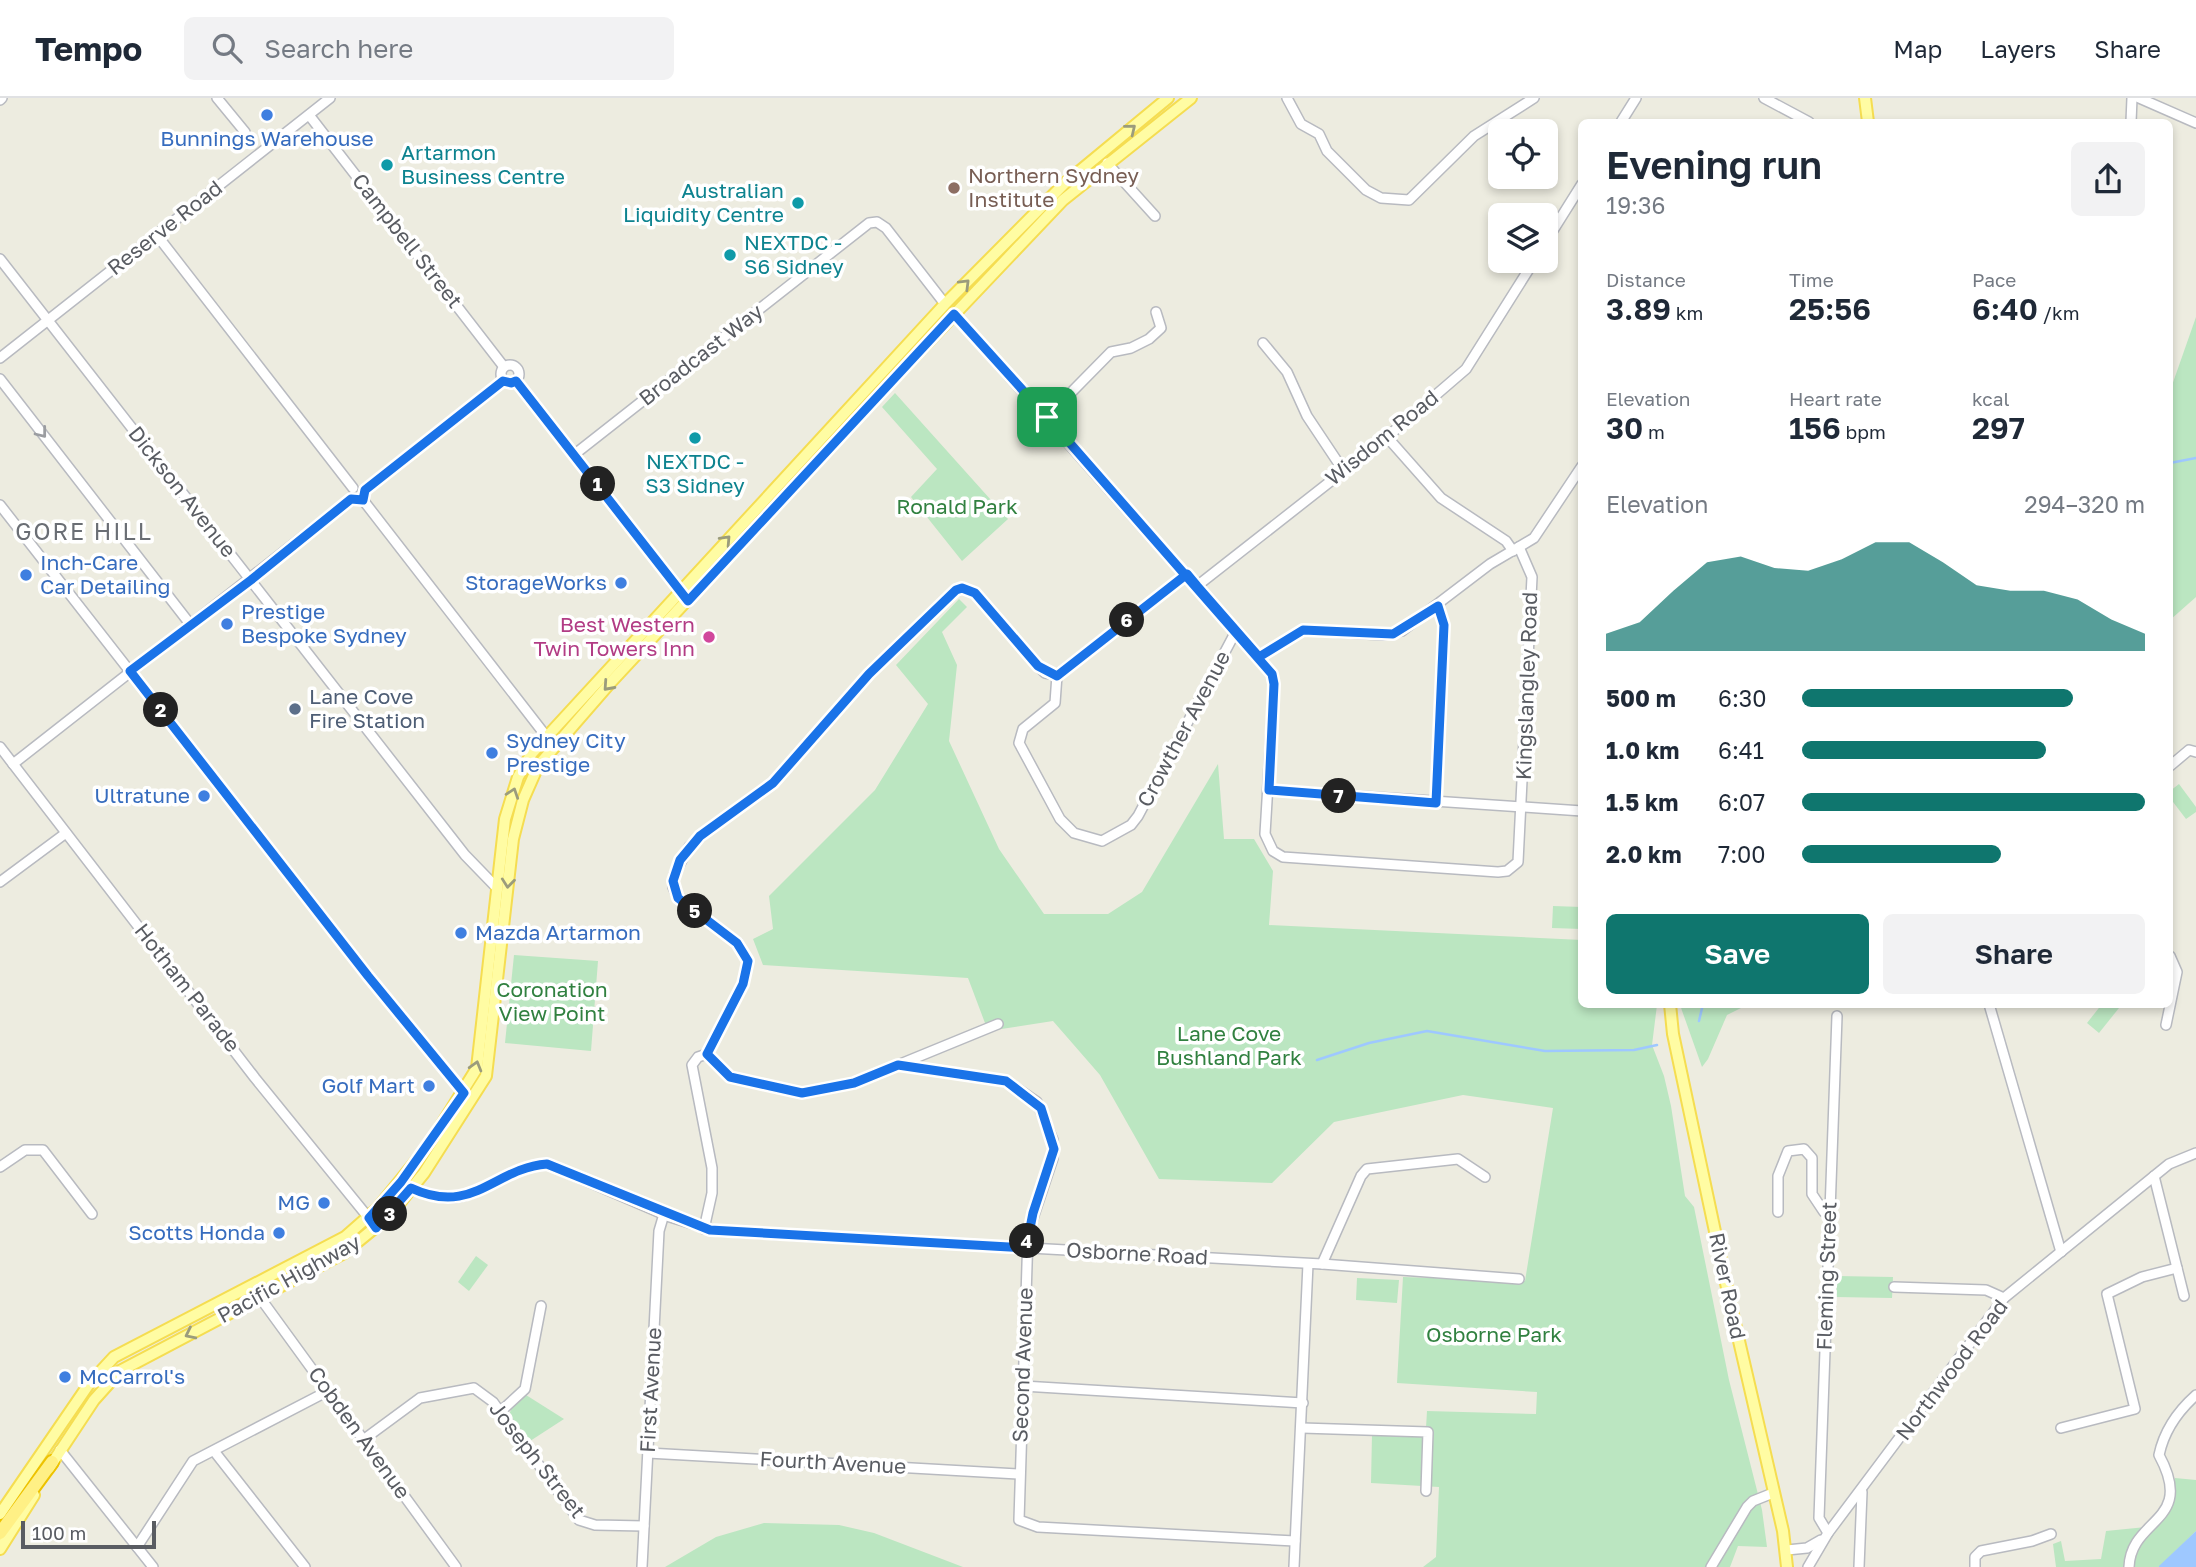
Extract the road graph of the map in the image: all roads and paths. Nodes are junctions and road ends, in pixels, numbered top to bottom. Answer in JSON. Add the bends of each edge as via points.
{"nodes":[{"id":1,"x":217,"y":98,"type":"edge"},
{"id":2,"x":330,"y":98,"type":"edge"},
{"id":3,"x":1191,"y":98,"type":"edge"},
{"id":4,"x":1287,"y":98,"type":"edge"},
{"id":5,"x":1534,"y":98,"type":"edge"},
{"id":6,"x":1636,"y":98,"type":"edge"},
{"id":7,"x":1764,"y":98,"type":"edge"},
{"id":8,"x":1865,"y":98,"type":"edge"},
{"id":9,"x":2133,"y":98,"type":"edge"},
{"id":10,"x":2139,"y":98,"type":"edge"},
{"id":11,"x":1163,"y":100,"type":"edge"},
{"id":12,"x":1170,"y":114,"type":"junction"},
{"id":13,"x":309,"y":115,"type":"junction"},
{"id":14,"x":1622,"y":119,"type":"edge"},
{"id":15,"x":1795,"y":119,"type":"edge"},
{"id":16,"x":1868,"y":119,"type":"edge"},
{"id":17,"x":2132,"y":119,"type":"edge"},
{"id":18,"x":2196,"y":123,"type":"edge"},
{"id":19,"x":246,"y":132,"type":"dead end"},
{"id":20,"x":1107,"y":163,"type":"junction"},
{"id":21,"x":1578,"y":190,"type":"edge"},
{"id":22,"x":1155,"y":216,"type":"dead end"},
{"id":23,"x":1558,"y":222,"type":"edge"},
{"id":24,"x":156,"y":234,"type":"junction"},
{"id":25,"x":0,"y":259,"type":"edge"},
{"id":26,"x":1526,"y":273,"type":"edge"},
{"id":27,"x":945,"y":304,"type":"junction"},
{"id":28,"x":1156,"y":312,"type":"dead end"},
{"id":29,"x":954,"y":314,"type":"junction"},
{"id":30,"x":47,"y":320,"type":"junction"},
{"id":31,"x":1263,"y":343,"type":"dead end"},
{"id":32,"x":0,"y":358,"type":"edge"},
{"id":33,"x":504,"y":367,"type":"junction"},
{"id":34,"x":0,"y":379,"type":"edge"},
{"id":35,"x":503,"y":381,"type":"junction"},
{"id":36,"x":516,"y":381,"type":"junction"},
{"id":37,"x":1047,"y":417,"type":"junction"},
{"id":38,"x":1387,"y":437,"type":"junction"},
{"id":39,"x":575,"y":454,"type":"junction"},
{"id":40,"x":1343,"y":470,"type":"junction"},
{"id":41,"x":1578,"y":472,"type":"edge"},
{"id":42,"x":365,"y":490,"type":"junction"},
{"id":43,"x":352,"y":494,"type":"junction"},
{"id":44,"x":363,"y":500,"type":"junction"},
{"id":45,"x":0,"y":505,"type":"edge"},
{"id":46,"x":1516,"y":549,"type":"junction"},
{"id":47,"x":1187,"y":574,"type":"junction"},
{"id":48,"x":251,"y":580,"type":"junction"},
{"id":49,"x":1197,"y":586,"type":"junction"},
{"id":50,"x":679,"y":590,"type":"junction"},
{"id":51,"x":688,"y":601,"type":"junction"},
{"id":52,"x":1438,"y":606,"type":"junction"},
{"id":53,"x":190,"y":624,"type":"junction"},
{"id":54,"x":1236,"y":631,"type":"junction"},
{"id":55,"x":1259,"y":657,"type":"junction"},
{"id":56,"x":130,"y":671,"type":"junction"},
{"id":57,"x":1057,"y":676,"type":"junction"},
{"id":58,"x":546,"y":736,"type":"junction"},
{"id":59,"x":0,"y":747,"type":"edge"},
{"id":60,"x":2193,"y":751,"type":"edge"},
{"id":61,"x":13,"y":764,"type":"junction"},
{"id":62,"x":2173,"y":764,"type":"edge"},
{"id":63,"x":1269,"y":790,"type":"junction"},
{"id":64,"x":1436,"y":803,"type":"junction"},
{"id":65,"x":1523,"y":807,"type":"junction"},
{"id":66,"x":1578,"y":811,"type":"edge"},
{"id":67,"x":66,"y":833,"type":"junction"},
{"id":68,"x":0,"y":882,"type":"edge"},
{"id":69,"x":496,"y":887,"type":"junction"},
{"id":70,"x":2173,"y":963,"type":"edge"},
{"id":71,"x":2173,"y":991,"type":"edge"},
{"id":72,"x":1670,"y":1008,"type":"edge"},
{"id":73,"x":1990,"y":1008,"type":"edge"},
{"id":74,"x":2170,"y":1008,"type":"edge"},
{"id":75,"x":1836,"y":1016,"type":"dead end"},
{"id":76,"x":999,"y":1024,"type":"dead end"},
{"id":77,"x":2166,"y":1025,"type":"dead end"},
{"id":78,"x":707,"y":1054,"type":"junction"},
{"id":79,"x":898,"y":1065,"type":"junction"},
{"id":80,"x":464,"y":1093,"type":"junction"},
{"id":81,"x":2196,"y":1153,"type":"edge"},
{"id":82,"x":0,"y":1167,"type":"edge"},
{"id":83,"x":2154,"y":1176,"type":"junction"},
{"id":84,"x":1485,"y":1177,"type":"dead end"},
{"id":85,"x":401,"y":1182,"type":"junction"},
{"id":86,"x":411,"y":1188,"type":"junction"},
{"id":87,"x":1778,"y":1212,"type":"dead end"},
{"id":88,"x":1830,"y":1213,"type":"junction"},
{"id":89,"x":92,"y":1214,"type":"dead end"},
{"id":90,"x":664,"y":1214,"type":"junction"},
{"id":91,"x":369,"y":1218,"type":"junction"},
{"id":92,"x":376,"y":1228,"type":"junction"},
{"id":93,"x":704,"y":1229,"type":"junction"},
{"id":94,"x":1026,"y":1248,"type":"junction"},
{"id":95,"x":2061,"y":1251,"type":"junction"},
{"id":96,"x":1308,"y":1264,"type":"junction"},
{"id":97,"x":1322,"y":1264,"type":"junction"},
{"id":98,"x":2177,"y":1268,"type":"junction"},
{"id":99,"x":1519,"y":1279,"type":"dead end"},
{"id":100,"x":1894,"y":1287,"type":"dead end"},
{"id":101,"x":2185,"y":1296,"type":"dead end"},
{"id":102,"x":2004,"y":1298,"type":"junction"},
{"id":103,"x":261,"y":1299,"type":"junction"},
{"id":104,"x":541,"y":1306,"type":"dead end"},
{"id":105,"x":1023,"y":1386,"type":"junction"},
{"id":106,"x":328,"y":1391,"type":"junction"},
{"id":107,"x":2196,"y":1395,"type":"edge"},
{"id":108,"x":1303,"y":1403,"type":"junction"},
{"id":109,"x":500,"y":1412,"type":"junction"},
{"id":110,"x":1302,"y":1428,"type":"junction"},
{"id":111,"x":2061,"y":1428,"type":"dead end"},
{"id":112,"x":363,"y":1440,"type":"junction"},
{"id":113,"x":60,"y":1450,"type":"junction"},
{"id":114,"x":214,"y":1451,"type":"junction"},
{"id":115,"x":648,"y":1452,"type":"junction"},
{"id":116,"x":52,"y":1462,"type":"junction"},
{"id":117,"x":1018,"y":1474,"type":"junction"},
{"id":118,"x":1862,"y":1490,"type":"junction"},
{"id":119,"x":1426,"y":1491,"type":"dead end"},
{"id":120,"x":1773,"y":1493,"type":"junction"},
{"id":121,"x":0,"y":1514,"type":"edge"},
{"id":122,"x":644,"y":1526,"type":"junction"},
{"id":123,"x":0,"y":1533,"type":"edge"},
{"id":124,"x":1828,"y":1533,"type":"junction"},
{"id":125,"x":2051,"y":1534,"type":"dead end"},
{"id":126,"x":1295,"y":1541,"type":"junction"},
{"id":127,"x":137,"y":1547,"type":"junction"},
{"id":128,"x":0,"y":1549,"type":"edge"},
{"id":129,"x":1787,"y":1550,"type":"junction"},
{"id":130,"x":153,"y":1567,"type":"edge"},
{"id":131,"x":305,"y":1567,"type":"edge"},
{"id":132,"x":456,"y":1567,"type":"edge"},
{"id":133,"x":642,"y":1567,"type":"edge"},
{"id":134,"x":1294,"y":1567,"type":"edge"},
{"id":135,"x":1712,"y":1567,"type":"edge"},
{"id":136,"x":1787,"y":1567,"type":"edge"},
{"id":137,"x":1808,"y":1567,"type":"edge"},
{"id":138,"x":1859,"y":1567,"type":"edge"},
{"id":139,"x":1975,"y":1567,"type":"edge"},
{"id":140,"x":2129,"y":1567,"type":"edge"}],
"edges":[{"from":1,"to":19,"type":"street"},
{"from":2,"to":13,"type":"street","name":"Reserve Road"},
{"from":3,"to":12,"type":"main road","name":"Pacific Highway"},
{"from":4,"to":5,"type":"street","via":[[1300,124],[1319,134],[1327,151],[1366,190],[1398,201],[1409,200],[1474,136]]},
{"from":6,"to":14,"type":"street"},
{"from":7,"to":15,"type":"street"},
{"from":8,"to":16,"type":"main road"},
{"from":9,"to":17,"type":"street"},
{"from":10,"to":18,"type":"street"},
{"from":11,"to":12,"type":"street"},
{"from":27,"to":11,"type":"main road","name":"Pacific Highway","one_way":true,"via":[[1064,184]]},
{"from":12,"to":20,"type":"main road","name":"Pacific Highway"},
{"from":13,"to":24,"type":"street","name":"Reserve Road"},
{"from":13,"to":33,"type":"street","name":"Campbell Street"},
{"from":20,"to":22,"type":"street"},
{"from":20,"to":29,"type":"main road","name":"Pacific Highway","via":[[1063,200]]},
{"from":21,"to":23,"type":"street"},
{"from":24,"to":30,"type":"street","name":"Reserve Road"},
{"from":24,"to":43,"type":"street"},
{"from":25,"to":30,"type":"street","name":"Dickson Avenue"},
{"from":26,"to":38,"type":"street","name":"Wisdom Road","via":[[1466,369]]},
{"from":27,"to":39,"type":"street","name":"Broadcast Way","via":[[886,228],[869,223]]},
{"from":50,"to":27,"type":"main road","name":"Pacific Highway","one_way":true},
{"from":28,"to":37,"type":"street","via":[[1161,328],[1131,348],[1111,352]]},
{"from":29,"to":37,"type":"street"},
{"from":29,"to":51,"type":"main road","name":"Pacific Highway"},
{"from":30,"to":32,"type":"street","name":"Reserve Road"},
{"from":30,"to":48,"type":"street","name":"Dickson Avenue"},
{"from":31,"to":40,"type":"street","via":[[1287,372],[1307,416]]},
{"from":33,"to":35,"type":"street"},
{"from":33,"to":36,"type":"street","via":[[518,369]]},
{"from":34,"to":53,"type":"street","one_way":true},
{"from":35,"to":36,"type":"street"},
{"from":35,"to":42,"type":"street"},
{"from":36,"to":39,"type":"street"},
{"from":37,"to":47,"type":"street"},
{"from":38,"to":40,"type":"street","name":"Wisdom Road"},
{"from":38,"to":46,"type":"street","via":[[1441,498]]},
{"from":39,"to":50,"type":"street"},
{"from":40,"to":49,"type":"street","name":"Wisdom Road"},
{"from":41,"to":46,"type":"street","via":[[1538,534]]},
{"from":42,"to":43,"type":"street","via":[[358,486]]},
{"from":42,"to":44,"type":"street"},
{"from":43,"to":44,"type":"street"},
{"from":43,"to":48,"type":"street"},
{"from":44,"to":58,"type":"street"},
{"from":45,"to":56,"type":"street"},
{"from":46,"to":52,"type":"street"},
{"from":46,"to":65,"type":"street","name":"Kingslangley Road","via":[[1532,576]]},
{"from":47,"to":49,"type":"street"},
{"from":47,"to":57,"type":"street"},
{"from":48,"to":53,"type":"street"},
{"from":48,"to":69,"type":"street","name":"Dickson Avenue","via":[[465,855]]},
{"from":49,"to":54,"type":"street"},
{"from":50,"to":51,"type":"main road"},
{"from":50,"to":58,"type":"main road","name":"Pacific Highway"},
{"from":51,"to":86,"type":"main road","name":"Pacific Highway","one_way":true,"via":[[532,776],[513,839],[486,1076]]},
{"from":52,"to":55,"type":"street","via":[[1393,634],[1303,630]]},
{"from":52,"to":64,"type":"street","via":[[1444,625]]},
{"from":53,"to":56,"type":"street"},
{"from":54,"to":55,"type":"street"},
{"from":54,"to":57,"type":"street","name":"Crowther Avenue","via":[[1138,816],[1102,841],[1067,827],[1019,743],[1023,729],[1055,702]]},
{"from":55,"to":63,"type":"street","via":[[1274,684]]},
{"from":56,"to":61,"type":"street"},
{"from":56,"to":80,"type":"street"},
{"from":57,"to":78,"type":"street","via":[[1038,666],[975,593],[956,590],[869,674],[773,783],[689,847],[674,875],[678,898],[737,943],[748,961],[743,984]]},
{"from":69,"to":58,"type":"main road","name":"Pacific Highway","one_way":true,"via":[[511,799],[524,766]]},
{"from":59,"to":61,"type":"street","name":"Hotham Parade"},
{"from":60,"to":62,"type":"street"},
{"from":61,"to":67,"type":"street","name":"Hotham Parade"},
{"from":63,"to":64,"type":"street"},
{"from":63,"to":65,"type":"street","name":"Kingslangley Road","via":[[1265,834],[1273,850],[1294,860],[1507,871],[1520,855]]},
{"from":64,"to":65,"type":"street"},
{"from":65,"to":66,"type":"street"},
{"from":67,"to":68,"type":"street"},
{"from":67,"to":91,"type":"street","name":"Hotham Parade"},
{"from":80,"to":69,"type":"main road","name":"Pacific Highway","one_way":true,"via":[[479,1061]]},
{"from":70,"to":71,"type":"street","via":[[2177,972]]},
{"from":72,"to":120,"type":"main road","name":"River Road"},
{"from":73,"to":95,"type":"street"},
{"from":74,"to":77,"type":"street"},
{"from":75,"to":88,"type":"street","name":"Fleming Street"},
{"from":76,"to":79,"type":"street"},
{"from":78,"to":79,"type":"street","via":[[730,1077],[802,1093],[854,1083]]},
{"from":78,"to":93,"type":"street","via":[[692,1066],[712,1168]]},
{"from":79,"to":94,"type":"street","name":"Second Avenue","via":[[1006,1081],[1041,1108],[1054,1149]]},
{"from":80,"to":85,"type":"main road","name":"Pacific Highway"},
{"from":81,"to":83,"type":"street","name":"Northwood Road"},
{"from":82,"to":89,"type":"street","via":[[25,1150],[43,1150]]},
{"from":83,"to":95,"type":"street","name":"Northwood Road"},
{"from":83,"to":98,"type":"street"},
{"from":84,"to":97,"type":"street","via":[[1458,1159],[1367,1169]]},
{"from":85,"to":86,"type":"street","name":"Osborne Road"},
{"from":85,"to":91,"type":"main road","name":"Pacific Highway"},
{"from":86,"to":90,"type":"street","name":"Osborne Road","via":[[432,1196],[459,1198],[547,1164]]},
{"from":86,"to":92,"type":"main road","name":"Pacific Highway"},
{"from":87,"to":88,"type":"street","via":[[1778,1176],[1788,1151],[1804,1149],[1812,1158],[1812,1194],[1824,1212]]},
{"from":88,"to":124,"type":"street","name":"Fleming Street","via":[[1819,1518]]},
{"from":90,"to":93,"type":"street","name":"Osborne Road"},
{"from":90,"to":115,"type":"street","name":"First Avenue","via":[[659,1231]]},
{"from":91,"to":92,"type":"street","name":"Hotham Parade"},
{"from":91,"to":121,"type":"main road","name":"Pacific Highway","via":[[326,1247],[114,1357],[89,1384]]},
{"from":92,"to":103,"type":"main road","name":"Pacific Highway","via":[[344,1253]]},
{"from":93,"to":94,"type":"street","name":"Osborne Road"},
{"from":94,"to":96,"type":"street","name":"Osborne Road"},
{"from":94,"to":105,"type":"street","name":"Second Avenue"},
{"from":95,"to":102,"type":"street","name":"Northwood Road"},
{"from":96,"to":97,"type":"street","name":"Osborne Road"},
{"from":96,"to":108,"type":"street"},
{"from":97,"to":99,"type":"street","name":"Osborne Road"},
{"from":98,"to":101,"type":"street"},
{"from":98,"to":111,"type":"street","via":[[2141,1276],[2107,1294],[2135,1409]]},
{"from":100,"to":102,"type":"street","via":[[1986,1290]]},
{"from":102,"to":118,"type":"street","name":"Northwood Road"},
{"from":103,"to":106,"type":"street","name":"Cobden Avenue"},
{"from":103,"to":113,"type":"main road","name":"Pacific Highway","one_way":true,"via":[[120,1371]]},
{"from":104,"to":109,"type":"street","via":[[525,1389]]},
{"from":105,"to":108,"type":"street"},
{"from":105,"to":117,"type":"street","name":"Second Avenue"},
{"from":106,"to":112,"type":"street","name":"Cobden Avenue"},
{"from":106,"to":114,"type":"street"},
{"from":107,"to":140,"type":"street","via":[[2163,1438],[2159,1455],[2172,1479],[2169,1507],[2134,1548]]},
{"from":108,"to":110,"type":"street"},
{"from":109,"to":112,"type":"street","name":"Joseph Street","via":[[478,1390],[456,1389],[414,1401]]},
{"from":109,"to":122,"type":"street","name":"Joseph Street","via":[[579,1520]]},
{"from":110,"to":119,"type":"street","via":[[1428,1432]]},
{"from":110,"to":126,"type":"street"},
{"from":112,"to":132,"type":"street","name":"Cobden Avenue"},
{"from":113,"to":116,"type":"main road","name":"Pacific Highway"},
{"from":113,"to":127,"type":"street"},
{"from":114,"to":127,"type":"street","via":[[194,1461]]},
{"from":114,"to":131,"type":"street"},
{"from":115,"to":117,"type":"street","name":"Fourth Avenue"},
{"from":115,"to":122,"type":"street","name":"First Avenue"},
{"from":116,"to":123,"type":"highway"},
{"from":116,"to":128,"type":"main road","name":"Pacific Highway"},
{"from":117,"to":126,"type":"street","name":"Second Avenue","via":[[1019,1520],[1028,1526]]},
{"from":118,"to":124,"type":"street","name":"Northwood Road"},
{"from":118,"to":138,"type":"street"},
{"from":120,"to":129,"type":"main road","name":"River Road"},
{"from":120,"to":135,"type":"street","via":[[1747,1507]]},
{"from":122,"to":133,"type":"street","name":"First Avenue"},
{"from":124,"to":129,"type":"street","name":"Northwood Road","via":[[1813,1546]]},
{"from":124,"to":137,"type":"street","name":"Northwood Road"},
{"from":125,"to":139,"type":"street","via":[[1981,1551],[1975,1557]]},
{"from":126,"to":134,"type":"street"},
{"from":127,"to":130,"type":"street"},
{"from":129,"to":136,"type":"main road","name":"River Road"}]}
